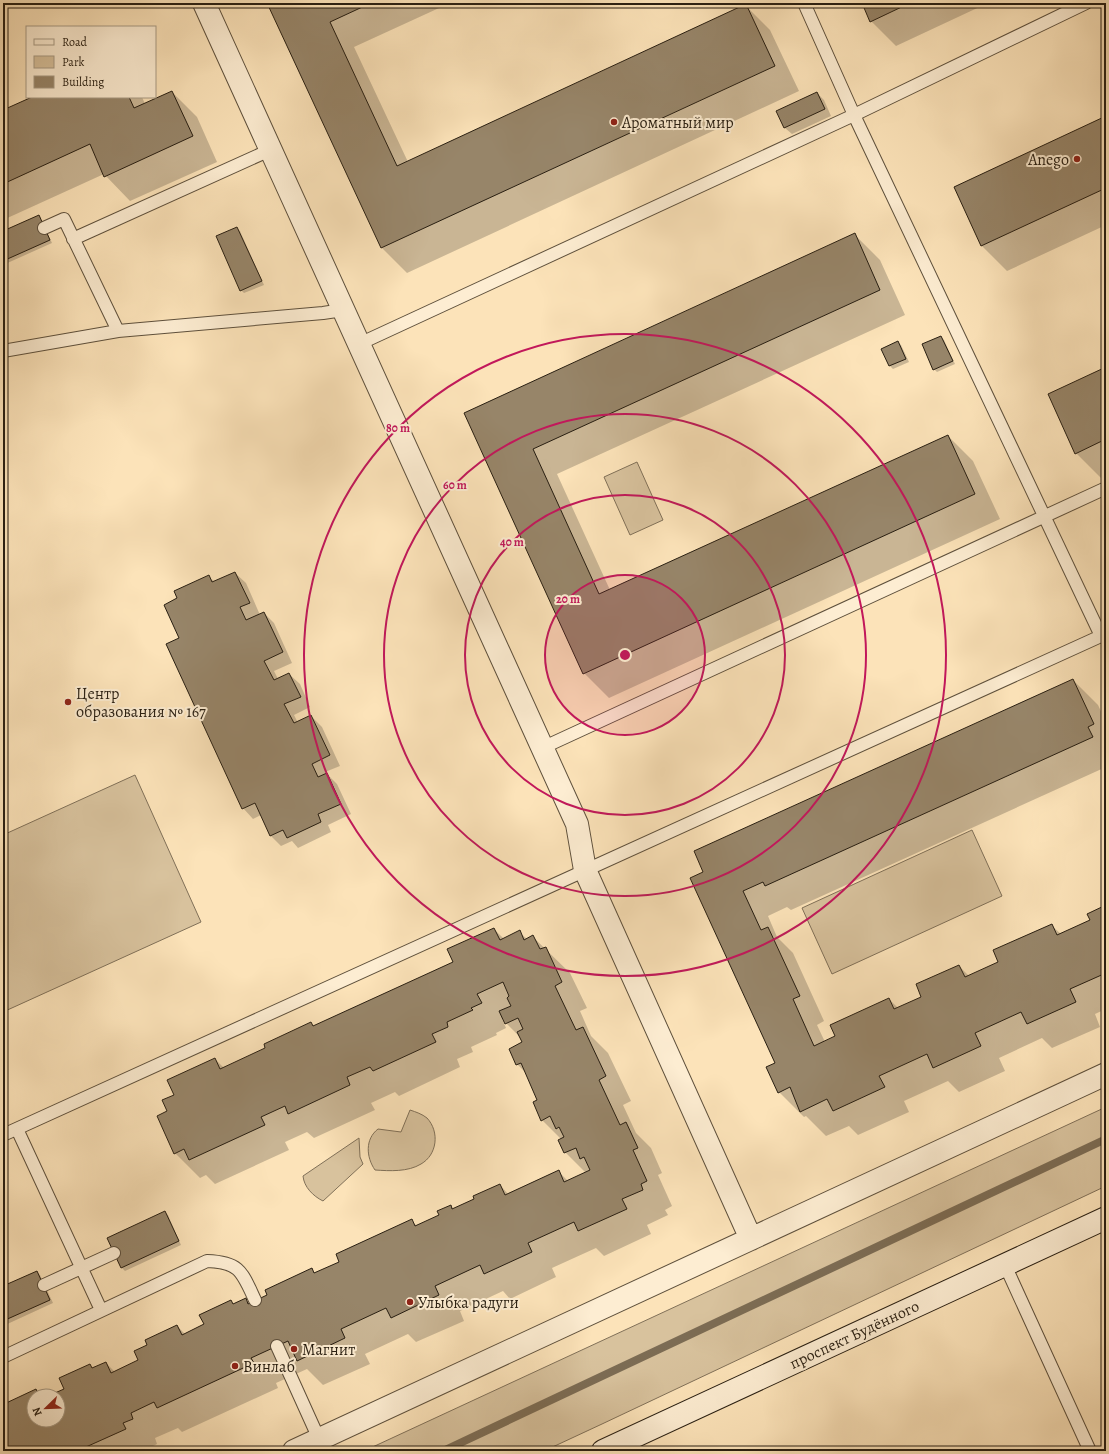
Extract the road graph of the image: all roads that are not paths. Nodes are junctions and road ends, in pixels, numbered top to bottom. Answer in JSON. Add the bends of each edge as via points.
{"nodes":[{"id":1,"x":204,"y":3,"type":"edge"},
{"id":2,"x":804,"y":3,"type":"edge"},
{"id":3,"x":1086,"y":3,"type":"edge"},
{"id":4,"x":854,"y":115,"type":"junction"},
{"id":5,"x":270,"y":150,"type":"junction"},
{"id":6,"x":44,"y":228,"type":"dead end"},
{"id":7,"x":73,"y":239,"type":"junction"},
{"id":8,"x":343,"y":310,"type":"junction"},
{"id":9,"x":118,"y":331,"type":"junction"},
{"id":10,"x":358,"y":344,"type":"junction"},
{"id":11,"x":3,"y":351,"type":"edge"},
{"id":12,"x":1106,"y":488,"type":"edge"},
{"id":13,"x":1045,"y":516,"type":"junction"},
{"id":14,"x":1104,"y":635,"type":"edge"},
{"id":15,"x":542,"y":748,"type":"junction"},
{"id":16,"x":585,"y":870,"type":"junction"},
{"id":17,"x":1106,"y":1074,"type":"edge"},
{"id":18,"x":17,"y":1129,"type":"junction"},
{"id":19,"x":3,"y":1135,"type":"edge"},
{"id":20,"x":1106,"y":1218,"type":"edge"},
{"id":21,"x":751,"y":1239,"type":"junction"},
{"id":22,"x":114,"y":1253,"type":"dead end"},
{"id":23,"x":1005,"y":1264,"type":"junction"},
{"id":24,"x":81,"y":1268,"type":"junction"},
{"id":25,"x":44,"y":1285,"type":"dead end"},
{"id":26,"x":255,"y":1300,"type":"dead end"},
{"id":27,"x":101,"y":1310,"type":"junction"},
{"id":28,"x":277,"y":1346,"type":"dead end"},
{"id":29,"x":3,"y":1356,"type":"edge"},
{"id":30,"x":319,"y":1439,"type":"junction"},
{"id":31,"x":294,"y":1451,"type":"edge"},
{"id":32,"x":603,"y":1451,"type":"edge"},
{"id":33,"x":1090,"y":1451,"type":"edge"}],
"edges":[{"from":1,"to":5,"type":"street"},
{"from":2,"to":4,"type":"lane"},
{"from":3,"to":4,"type":"lane"},
{"from":4,"to":10,"type":"lane"},
{"from":4,"to":13,"type":"lane"},
{"from":5,"to":7,"type":"lane"},
{"from":5,"to":8,"type":"street"},
{"from":6,"to":7,"type":"lane","via":[[64,219]]},
{"from":7,"to":9,"type":"lane"},
{"from":8,"to":9,"type":"lane"},
{"from":8,"to":10,"type":"street"},
{"from":9,"to":11,"type":"lane"},
{"from":10,"to":15,"type":"street"},
{"from":12,"to":13,"type":"lane"},
{"from":13,"to":14,"type":"lane"},
{"from":13,"to":15,"type":"lane"},
{"from":14,"to":16,"type":"lane"},
{"from":15,"to":16,"type":"street","via":[[577,824]]},
{"from":16,"to":18,"type":"lane"},
{"from":16,"to":21,"type":"street"},
{"from":17,"to":21,"type":"street"},
{"from":18,"to":19,"type":"lane"},
{"from":18,"to":24,"type":"lane"},
{"from":20,"to":23,"type":"street","name":"проспект Будённого"},
{"from":21,"to":30,"type":"street"},
{"from":22,"to":24,"type":"lane"},
{"from":23,"to":32,"type":"street","name":"проспект Будённого"},
{"from":23,"to":33,"type":"lane"},
{"from":24,"to":25,"type":"lane"},
{"from":24,"to":27,"type":"lane"},
{"from":26,"to":27,"type":"lane","via":[[244,1276],[236,1267],[222,1261],[207,1261]]},
{"from":27,"to":29,"type":"lane"},
{"from":28,"to":30,"type":"lane"},
{"from":30,"to":31,"type":"street"}]}
